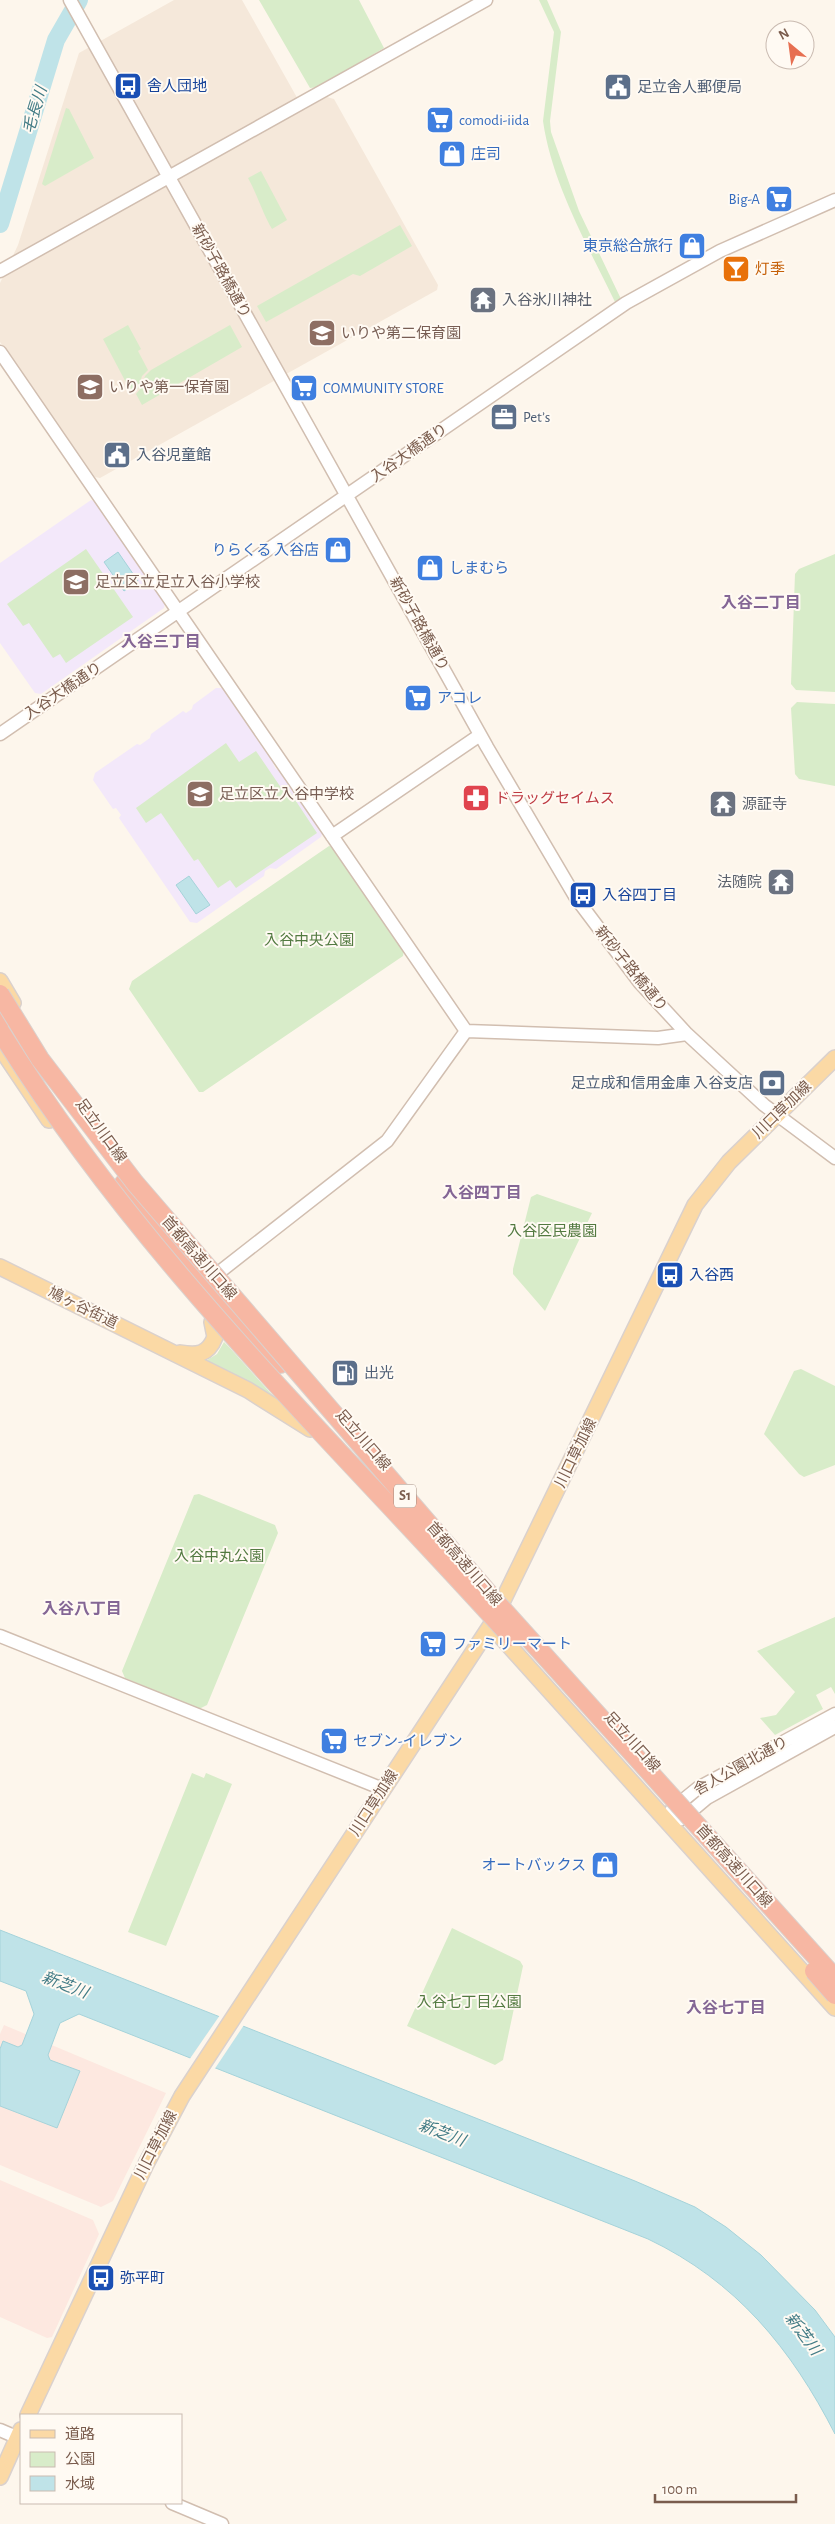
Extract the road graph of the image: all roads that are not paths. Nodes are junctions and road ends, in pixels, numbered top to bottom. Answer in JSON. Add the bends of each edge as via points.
{"nodes":[{"id":1,"x":70,"y":0,"type":"edge"},
{"id":2,"x":486,"y":0,"type":"edge"},
{"id":3,"x":169,"y":177,"type":"junction"},
{"id":4,"x":835,"y":200,"type":"edge"},
{"id":5,"x":0,"y":271,"type":"edge"},
{"id":6,"x":0,"y":352,"type":"edge"},
{"id":7,"x":347,"y":496,"type":"junction"},
{"id":8,"x":179,"y":612,"type":"junction"},
{"id":9,"x":0,"y":734,"type":"edge"},
{"id":10,"x":480,"y":735,"type":"junction"},
{"id":11,"x":332,"y":836,"type":"junction"},
{"id":12,"x":0,"y":981,"type":"edge"},
{"id":13,"x":0,"y":994,"type":"edge"},
{"id":14,"x":0,"y":1016,"type":"edge"},
{"id":15,"x":466,"y":1031,"type":"junction"},
{"id":16,"x":0,"y":1032,"type":"edge"},
{"id":17,"x":687,"y":1034,"type":"junction"},
{"id":18,"x":0,"y":1047,"type":"edge"},
{"id":19,"x":835,"y":1058,"type":"edge"},
{"id":20,"x":40,"y":1059,"type":"junction"},
{"id":21,"x":777,"y":1116,"type":"junction"},
{"id":22,"x":835,"y":1158,"type":"edge"},
{"id":23,"x":0,"y":1267,"type":"edge"},
{"id":24,"x":217,"y":1274,"type":"junction"},
{"id":25,"x":212,"y":1322,"type":"junction"},
{"id":26,"x":166,"y":1349,"type":"junction"},
{"id":27,"x":310,"y":1429,"type":"junction"},
{"id":28,"x":349,"y":1448,"type":"junction"},
{"id":29,"x":419,"y":1504,"type":"junction"},
{"id":30,"x":399,"y":1525,"type":"junction"},
{"id":31,"x":503,"y":1600,"type":"junction"},
{"id":32,"x":491,"y":1626,"type":"junction"},
{"id":33,"x":0,"y":1636,"type":"edge"},
{"id":34,"x":835,"y":1714,"type":"edge"},
{"id":35,"x":835,"y":1727,"type":"edge"},
{"id":36,"x":383,"y":1789,"type":"junction"},
{"id":37,"x":688,"y":1804,"type":"junction"},
{"id":38,"x":668,"y":1822,"type":"junction"},
{"id":39,"x":835,"y":1965,"type":"edge"},
{"id":40,"x":835,"y":1978,"type":"edge"},
{"id":41,"x":835,"y":1995,"type":"edge"},
{"id":42,"x":835,"y":2008,"type":"edge"},
{"id":43,"x":28,"y":2414,"type":"edge"},
{"id":44,"x":0,"y":2430,"type":"edge"},
{"id":45,"x":20,"y":2436,"type":"edge"},
{"id":46,"x":0,"y":2477,"type":"edge"},
{"id":47,"x":174,"y":2504,"type":"edge"},
{"id":48,"x":222,"y":2524,"type":"edge"}],
"edges":[{"from":1,"to":3,"type":"street","name":"新砂子路橋通り"},
{"from":2,"to":3,"type":"street"},
{"from":3,"to":5,"type":"street"},
{"from":3,"to":7,"type":"street","name":"新砂子路橋通り"},
{"from":4,"to":7,"type":"street","name":"入谷大橋通り","via":[[720,251],[626,302]]},
{"from":6,"to":8,"type":"street"},
{"from":7,"to":8,"type":"street","name":"入谷大橋通り"},
{"from":7,"to":10,"type":"street","name":"新砂子路橋通り"},
{"from":8,"to":9,"type":"street","name":"入谷大橋通り"},
{"from":8,"to":11,"type":"street"},
{"from":10,"to":11,"type":"street"},
{"from":10,"to":17,"type":"street","name":"新砂子路橋通り","via":[[592,922]]},
{"from":11,"to":15,"type":"street"},
{"from":12,"to":24,"type":"main road","name":"足立川口線","via":[[36,1040],[119,1156]]},
{"from":13,"to":20,"type":"highway","name":"首都高速川口線","number":"S1","bridge":true},
{"from":14,"to":28,"type":"highway","via":[[82,1142],[123,1195],[200,1288]]},
{"from":15,"to":17,"type":"street","via":[[658,1038]]},
{"from":15,"to":24,"type":"street","via":[[387,1141]]},
{"from":16,"to":41,"type":"highway","name":"首都高速川口線","number":"S1","bridge":true,"via":[[24,1071],[113,1193],[220,1322]]},
{"from":17,"to":21,"type":"street","name":"新砂子路橋通り"},
{"from":18,"to":25,"type":"main road","name":"足立川口線","via":[[90,1175]]},
{"from":19,"to":21,"type":"main road","name":"川口草加線"},
{"from":20,"to":28,"type":"highway","bridge":true,"via":[[81,1126],[129,1189]]},
{"from":20,"to":40,"type":"highway","name":"首都高速川口線","number":"S1","bridge":true,"via":[[135,1183],[245,1313],[497,1603]]},
{"from":21,"to":22,"type":"street","name":"新砂子路橋通り"},
{"from":21,"to":31,"type":"main road","name":"川口草加線","via":[[729,1162],[696,1205]]},
{"from":23,"to":26,"type":"main road","name":"鳩ヶ谷街道"},
{"from":24,"to":29,"type":"main road","name":"足立川口線"},
{"from":25,"to":26,"type":"main road","name":"鳩ヶ谷街道","via":[[215,1337],[212,1346],[202,1354]]},
{"from":25,"to":27,"type":"main road","name":"足立川口線"},
{"from":26,"to":27,"type":"main road","name":"鳩ヶ谷街道","via":[[248,1390]]},
{"from":27,"to":30,"type":"main road","name":"足立川口線"},
{"from":28,"to":29,"type":"highway"},
{"from":28,"to":30,"type":"highway"},
{"from":29,"to":31,"type":"main road","name":"足立川口線"},
{"from":30,"to":32,"type":"main road","name":"足立川口線"},
{"from":31,"to":32,"type":"main road","name":"川口草加線"},
{"from":31,"to":37,"type":"main road","name":"足立川口線"},
{"from":32,"to":36,"type":"main road","name":"川口草加線"},
{"from":32,"to":38,"type":"main road","name":"足立川口線"},
{"from":33,"to":36,"type":"street"},
{"from":34,"to":37,"type":"street","name":"舎人公園北通り","via":[[698,1788]]},
{"from":35,"to":37,"type":"street","name":"舎人公園北通り","via":[[707,1798]]},
{"from":36,"to":43,"type":"main road","name":"川口草加線","via":[[190,2084],[153,2150]]},
{"from":37,"to":38,"type":"street","name":"舎人公園北通り","via":[[682,1819]]},
{"from":37,"to":39,"type":"main road","name":"足立川口線"},
{"from":38,"to":42,"type":"main road","name":"足立川口線"},
{"from":44,"to":45,"type":"street"},
{"from":45,"to":46,"type":"main road"},
{"from":47,"to":48,"type":"street"}]}
